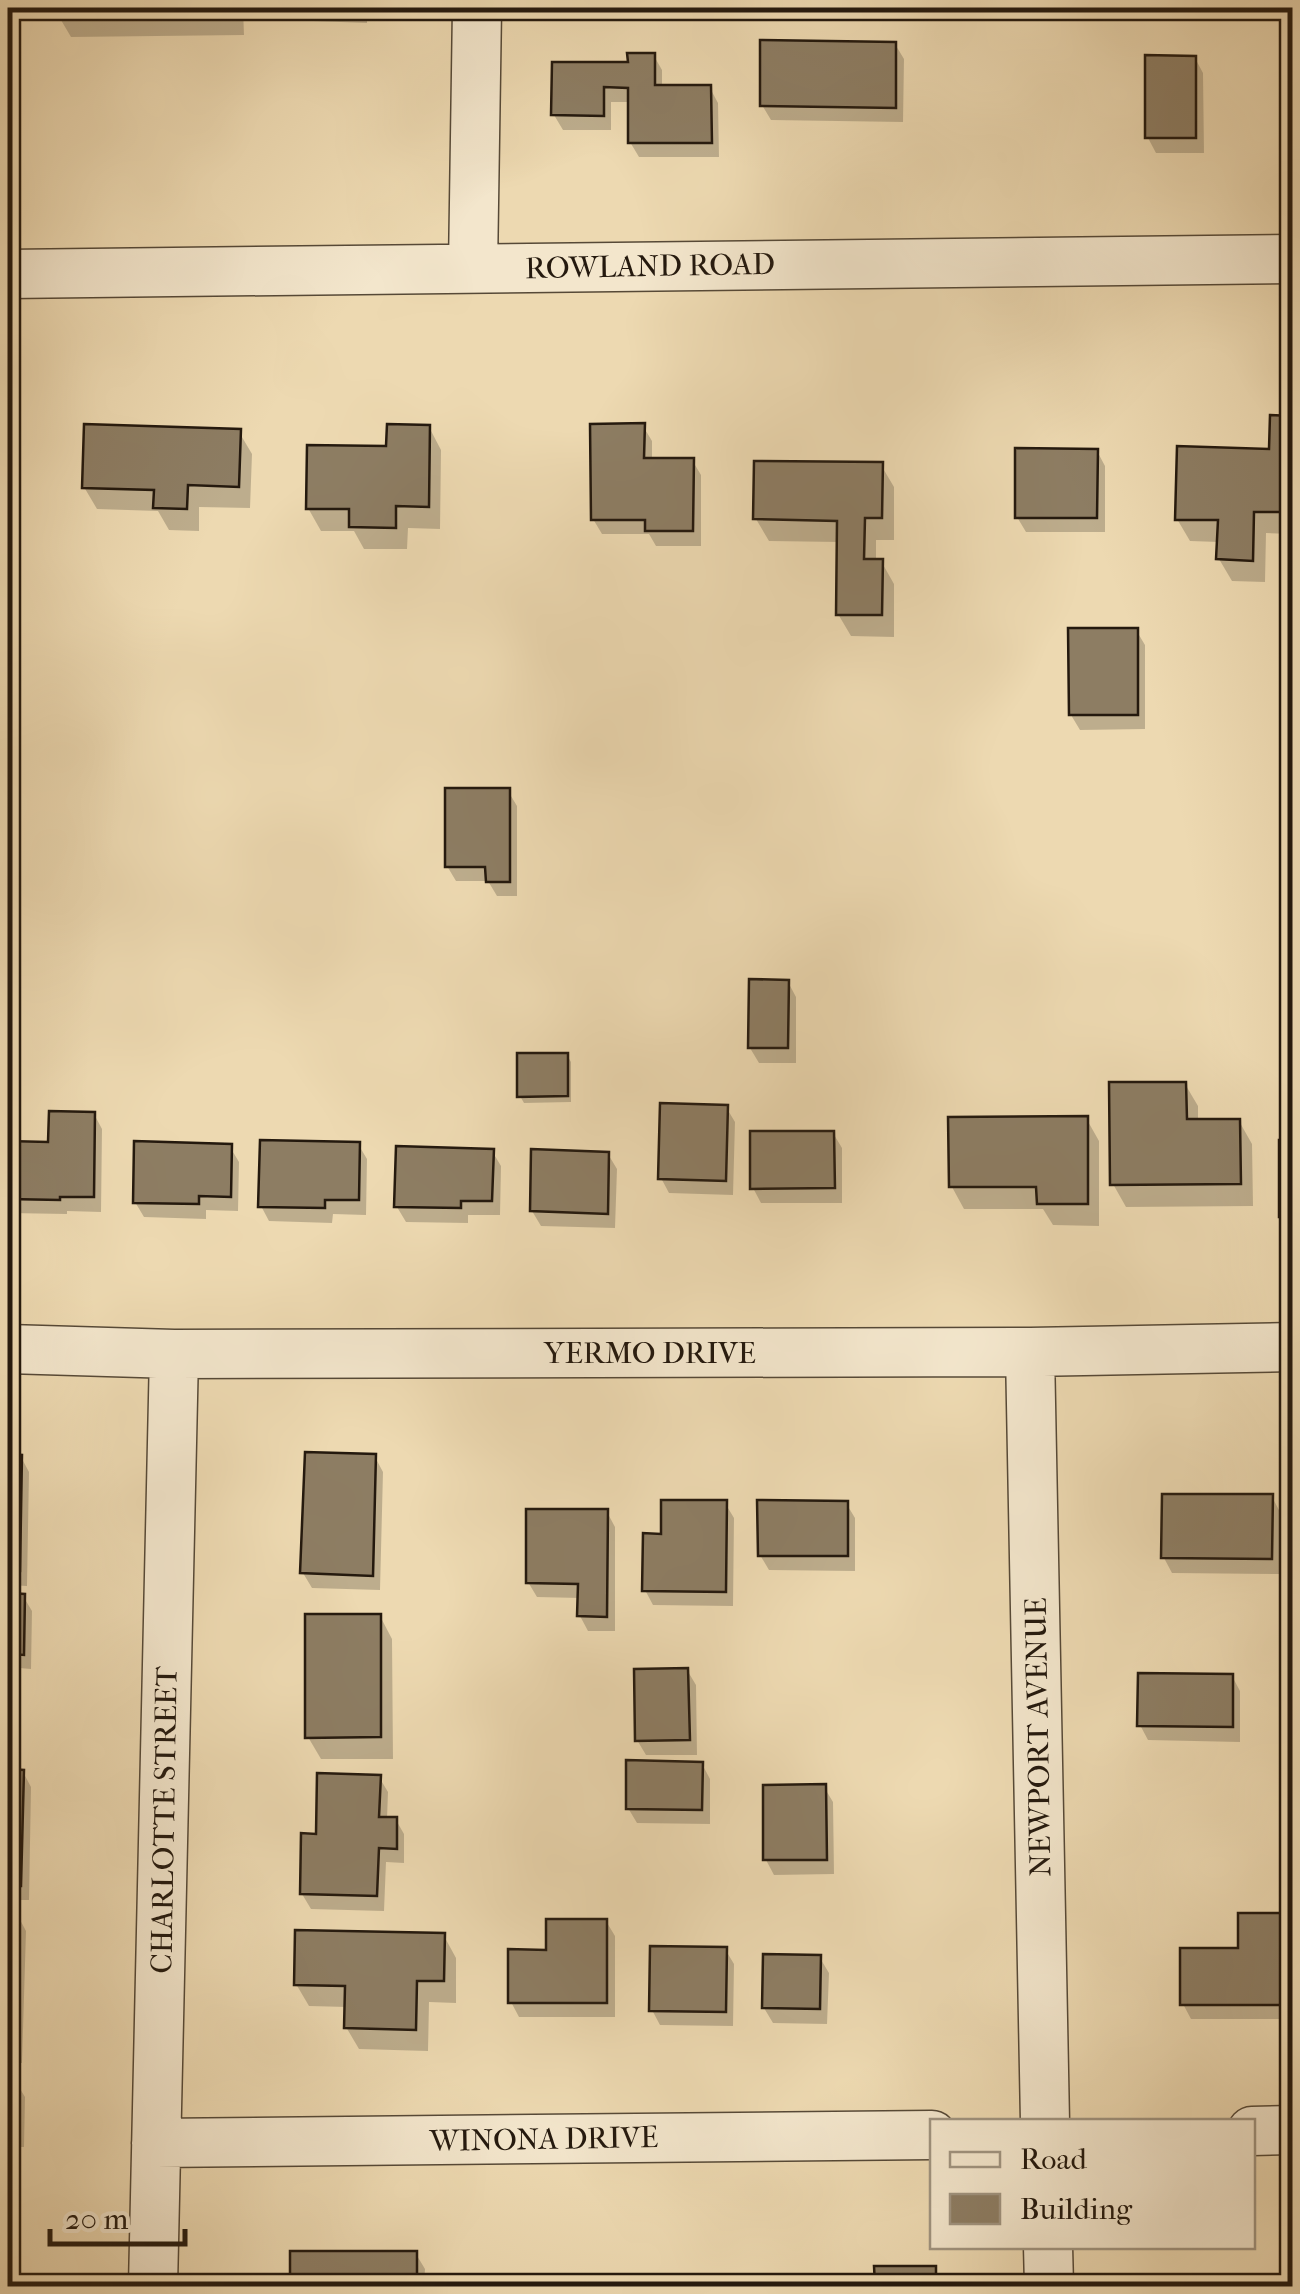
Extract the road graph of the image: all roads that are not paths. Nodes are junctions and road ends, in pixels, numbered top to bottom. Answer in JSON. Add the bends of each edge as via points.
{"nodes":[{"id":1,"x":477,"y":8,"type":"edge"},
{"id":2,"x":1292,"y":258,"type":"edge"},
{"id":3,"x":473,"y":268,"type":"junction"},
{"id":4,"x":8,"y":274,"type":"edge"},
{"id":5,"x":1292,"y":1347,"type":"edge"},
{"id":6,"x":8,"y":1349,"type":"edge"},
{"id":7,"x":1030,"y":1352,"type":"junction"},
{"id":8,"x":174,"y":1354,"type":"junction"},
{"id":9,"x":1045,"y":2119,"type":"edge"},
{"id":10,"x":1292,"y":2130,"type":"edge"},
{"id":11,"x":1255,"y":2131,"type":"edge"},
{"id":12,"x":930,"y":2135,"type":"edge"},
{"id":13,"x":156,"y":2143,"type":"junction"},
{"id":14,"x":1048,"y":2249,"type":"edge"},
{"id":15,"x":153,"y":2286,"type":"edge"},
{"id":16,"x":1049,"y":2286,"type":"edge"}],
"edges":[{"from":1,"to":3,"type":"street"},
{"from":2,"to":3,"type":"street","name":"ROWLAND ROAD"},
{"from":3,"to":4,"type":"street","name":"ROWLAND ROAD"},
{"from":5,"to":7,"type":"street","name":"YERMO DRIVE"},
{"from":6,"to":8,"type":"street","name":"YERMO DRIVE"},
{"from":7,"to":8,"type":"street","name":"YERMO DRIVE"},
{"from":7,"to":9,"type":"street","name":"NEWPORT AVENUE"},
{"from":8,"to":13,"type":"street","name":"CHARLOTTE STREET"},
{"from":10,"to":11,"type":"street"},
{"from":12,"to":13,"type":"street","name":"WINONA DRIVE"},
{"from":13,"to":15,"type":"street","name":"CHARLOTTE STREET"},
{"from":14,"to":16,"type":"street"}]}
